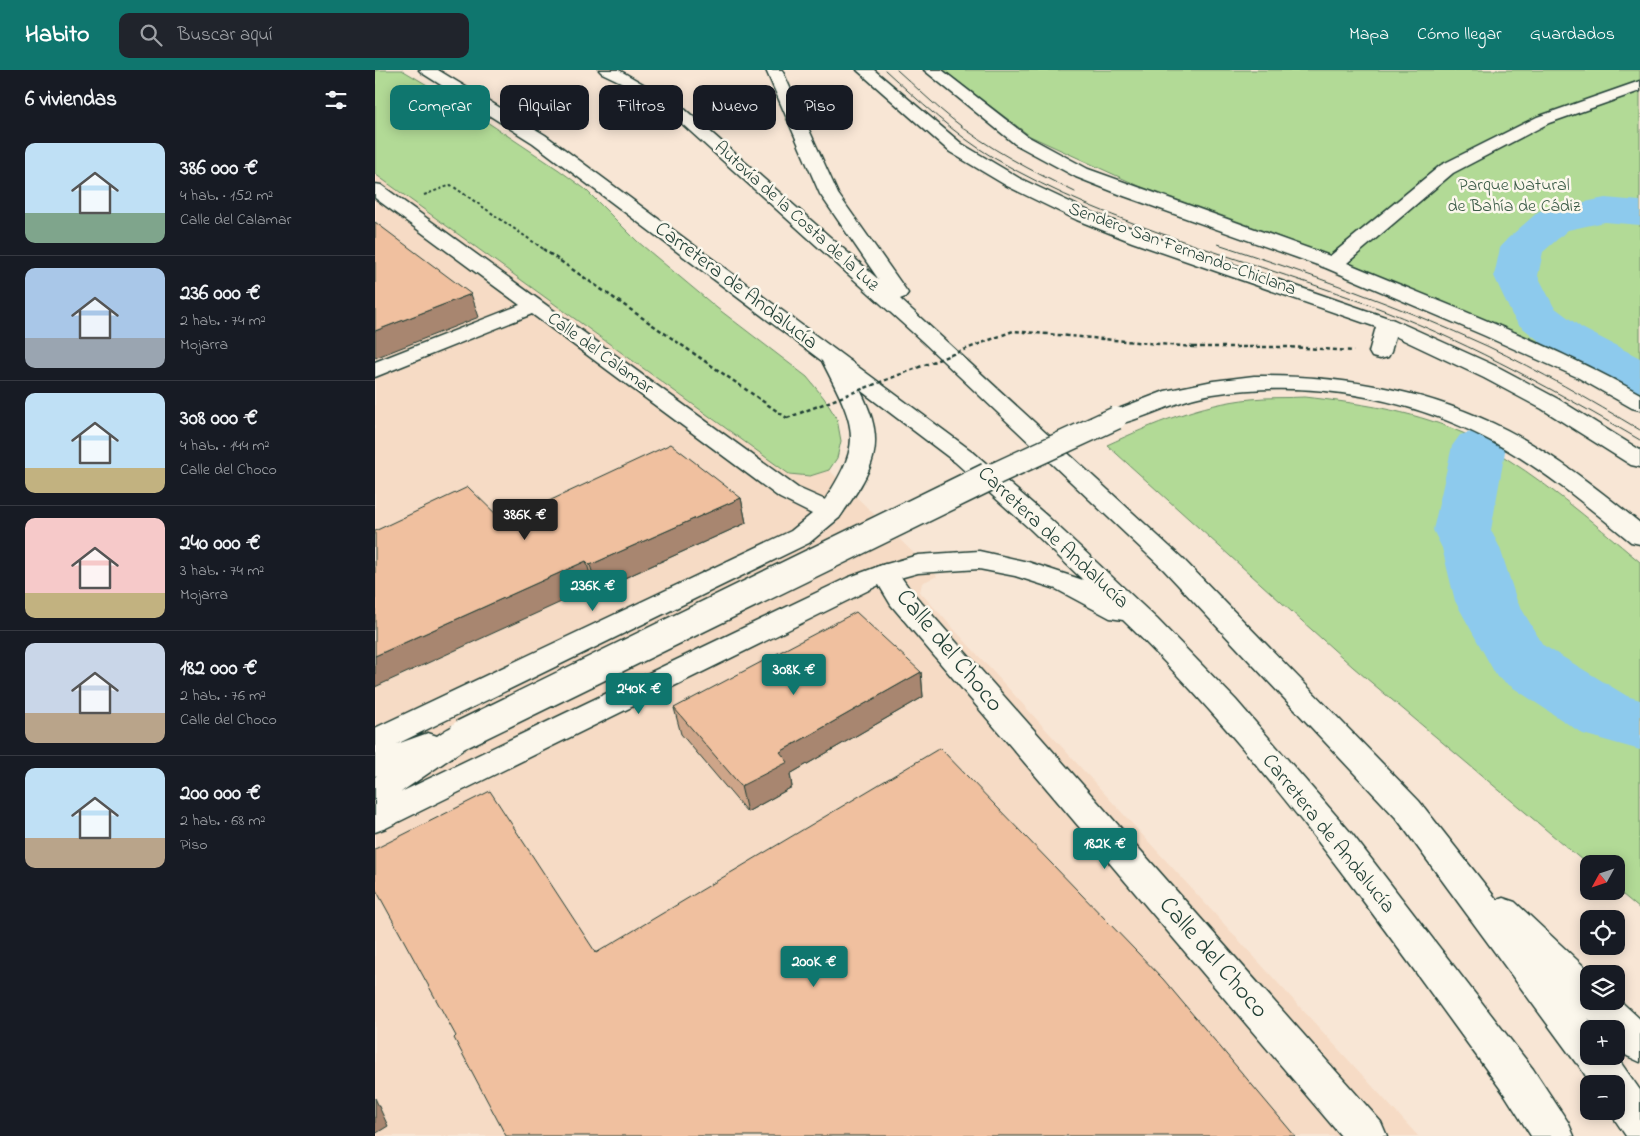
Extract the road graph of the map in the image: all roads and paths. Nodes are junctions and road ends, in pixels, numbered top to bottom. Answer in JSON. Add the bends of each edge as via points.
{"nodes":[{"id":1,"x":427,"y":70,"type":"edge"},
{"id":2,"x":607,"y":70,"type":"edge"},
{"id":3,"x":774,"y":70,"type":"edge"},
{"id":4,"x":865,"y":70,"type":"edge"},
{"id":5,"x":932,"y":70,"type":"edge"},
{"id":6,"x":1640,"y":86,"type":"edge"},
{"id":7,"x":451,"y":185,"type":"dead end"},
{"id":8,"x":381,"y":200,"type":"edge"},
{"id":9,"x":1333,"y":264,"type":"junction"},
{"id":10,"x":535,"y":306,"type":"junction"},
{"id":11,"x":1387,"y":324,"type":"junction"},
{"id":12,"x":930,"y":336,"type":"junction"},
{"id":13,"x":1380,"y":352,"type":"joint"},
{"id":14,"x":832,"y":358,"type":"junction"},
{"id":15,"x":375,"y":370,"type":"edge"},
{"id":16,"x":1640,"y":403,"type":"edge"},
{"id":17,"x":1640,"y":460,"type":"edge"},
{"id":18,"x":830,"y":512,"type":"junction"},
{"id":19,"x":1640,"y":536,"type":"edge"},
{"id":20,"x":885,"y":573,"type":"junction"},
{"id":21,"x":1147,"y":626,"type":"junction"},
{"id":22,"x":463,"y":734,"type":"junction"},
{"id":23,"x":375,"y":740,"type":"edge"},
{"id":24,"x":375,"y":764,"type":"edge"},
{"id":25,"x":375,"y":793,"type":"edge"},
{"id":26,"x":375,"y":819,"type":"edge"},
{"id":27,"x":1446,"y":858,"type":"junction"},
{"id":28,"x":1580,"y":986,"type":"edge"},
{"id":29,"x":1604,"y":1010,"type":"edge"},
{"id":30,"x":1580,"y":1038,"type":"edge"},
{"id":31,"x":1640,"y":1044,"type":"edge"},
{"id":32,"x":1625,"y":1102,"type":"edge"},
{"id":33,"x":1640,"y":1123,"type":"edge"},
{"id":34,"x":1367,"y":1136,"type":"edge"},
{"id":35,"x":1554,"y":1136,"type":"edge"}],
"edges":[{"from":1,"to":14,"type":"main road","name":"Carretera de Andalucía","via":[[539,140]]},
{"from":2,"to":12,"type":"main road","name":"Autovía de la Costa de la Luz","via":[[675,109]]},
{"from":3,"to":12,"type":"main road","via":[[829,194]]},
{"from":4,"to":11,"type":"main road","name":"Sendero San Fernando-Chiclana","via":[[956,148],[1013,182],[1139,238]]},
{"from":5,"to":9,"type":"main road","via":[[1021,140],[1082,173]]},
{"from":6,"to":9,"type":"main road","via":[[1543,120],[1447,169]]},
{"from":7,"to":13,"type":"path","bridge":true,"via":[[787,418],[1013,331],[1193,347],[1287,347]]},
{"from":8,"to":10,"type":"main road","name":"Calle del Calamar"},
{"from":9,"to":16,"type":"main road","via":[[1585,372]]},
{"from":10,"to":15,"type":"main road"},
{"from":10,"to":18,"type":"main road","name":"Calle del Calamar","via":[[789,493]]},
{"from":11,"to":13,"type":"main road"},
{"from":11,"to":17,"type":"main road","name":"Sendero San Fernando-Chiclana","via":[[1500,377]]},
{"from":12,"to":27,"type":"main road","via":[[1173,564],[1408,810]]},
{"from":14,"to":18,"type":"main road","via":[[862,420],[862,441],[859,467]]},
{"from":14,"to":21,"type":"main road","name":"Carretera de Andalucía","via":[[964,457],[1039,522]]},
{"from":18,"to":23,"type":"main road","via":[[800,536]]},
{"from":19,"to":22,"type":"main road","bridge":true,"via":[[1601,503],[1542,461],[1497,435],[1421,403],[1373,392],[1298,382],[1221,386],[1172,396],[1015,464]]},
{"from":20,"to":21,"type":"main road","via":[[918,564],[979,560],[1019,568],[1066,583]]},
{"from":20,"to":26,"type":"main road"},
{"from":20,"to":34,"type":"main road","name":"Calle del Choco","via":[[901,598]]},
{"from":21,"to":35,"type":"main road","name":"Carretera de Andalucía","via":[[1225,708],[1340,844],[1519,1082]]},
{"from":22,"to":24,"type":"main road"},
{"from":22,"to":25,"type":"main road"},
{"from":27,"to":28,"type":"main road"},
{"from":27,"to":30,"type":"main road"},
{"from":29,"to":31,"type":"main road"},
{"from":32,"to":33,"type":"main road"}]}
